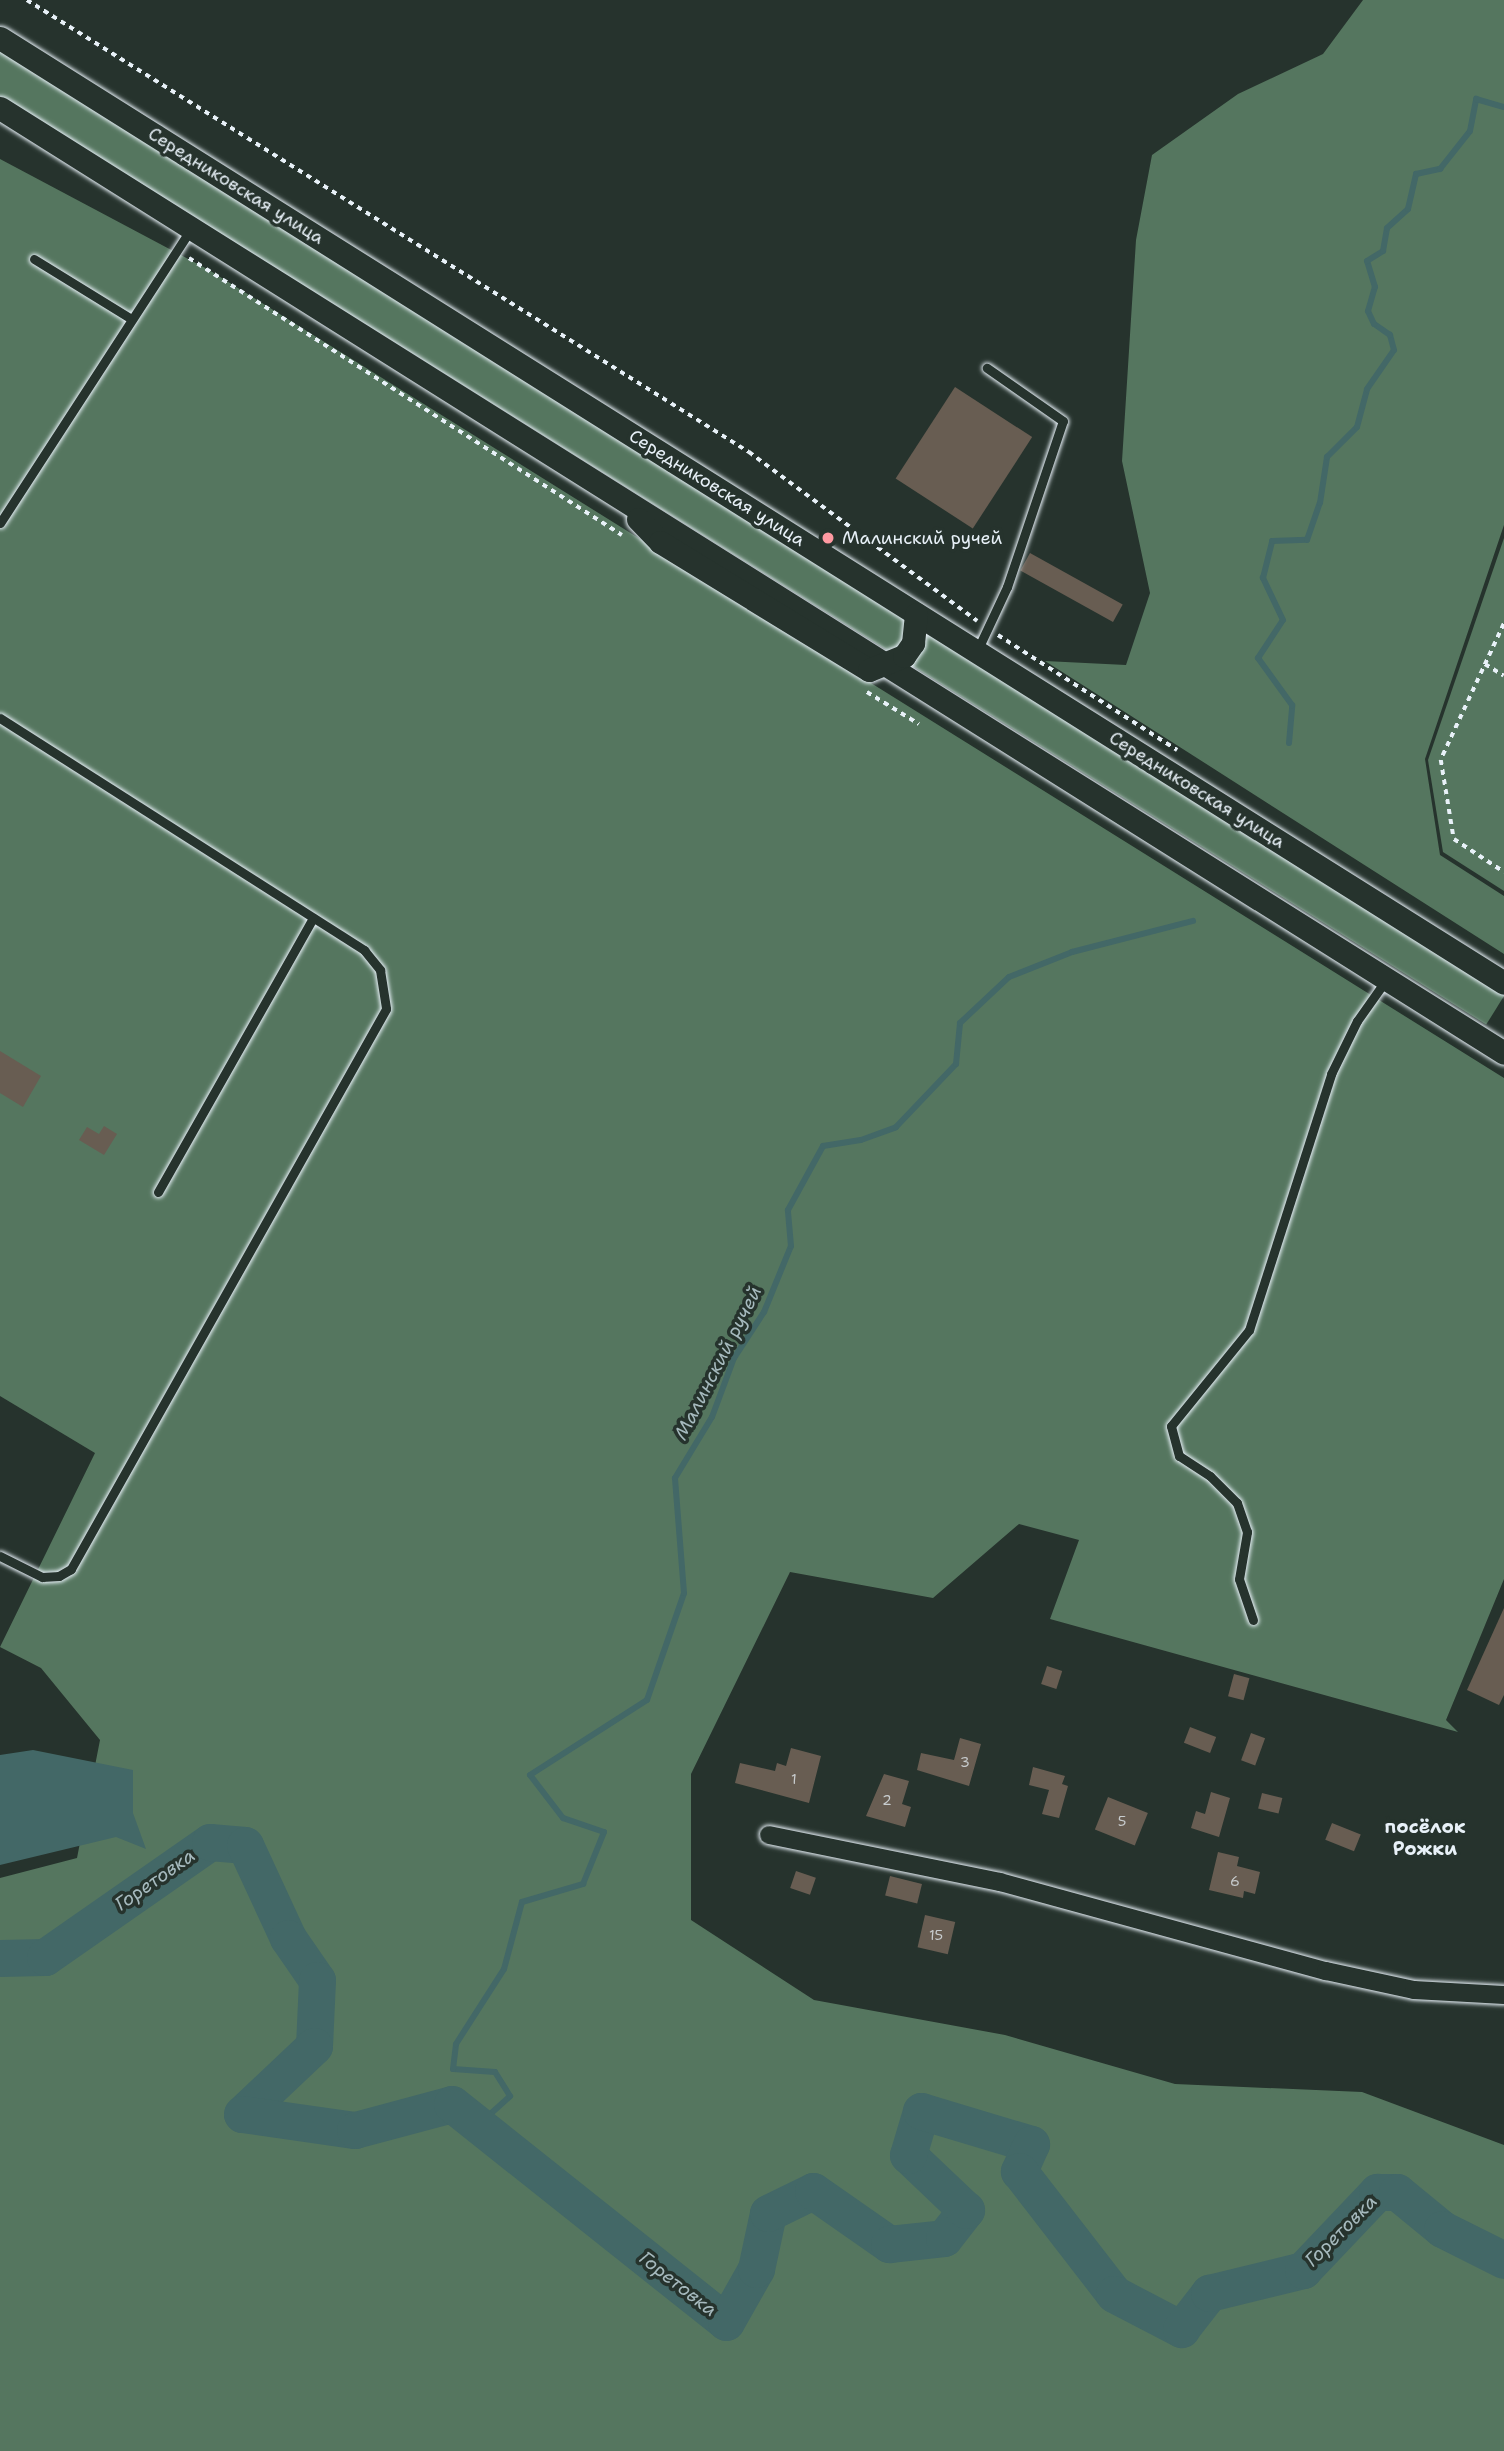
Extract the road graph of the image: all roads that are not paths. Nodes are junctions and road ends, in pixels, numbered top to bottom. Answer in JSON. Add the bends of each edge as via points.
{"nodes":[{"id":1,"x":0,"y":38,"type":"edge"},
{"id":2,"x":0,"y":108,"type":"edge"},
{"id":3,"x":191,"y":229,"type":"junction"},
{"id":4,"x":34,"y":259,"type":"dead end"},
{"id":5,"x":130,"y":318,"type":"junction"},
{"id":6,"x":987,"y":368,"type":"dead end"},
{"id":7,"x":0,"y":523,"type":"edge"},
{"id":8,"x":916,"y":614,"type":"junction"},
{"id":9,"x":977,"y":652,"type":"junction"},
{"id":10,"x":888,"y":666,"type":"junction"},
{"id":11,"x":0,"y":718,"type":"edge"},
{"id":12,"x":313,"y":918,"type":"junction"},
{"id":13,"x":1387,"y":979,"type":"junction"},
{"id":14,"x":1504,"y":983,"type":"edge"},
{"id":15,"x":1504,"y":1053,"type":"edge"},
{"id":16,"x":158,"y":1192,"type":"dead end"},
{"id":17,"x":0,"y":1556,"type":"edge"},
{"id":18,"x":1253,"y":1620,"type":"dead end"},
{"id":19,"x":769,"y":1835,"type":"dead end"},
{"id":20,"x":1504,"y":1995,"type":"edge"}],
"edges":[{"from":1,"to":8,"type":"street","name":"Середниковская улица"},
{"from":2,"to":3,"type":"street"},
{"from":3,"to":5,"type":"lane"},
{"from":3,"to":10,"type":"street"},
{"from":4,"to":5,"type":"lane"},
{"from":5,"to":7,"type":"lane"},
{"from":6,"to":9,"type":"lane","via":[[1063,421],[1007,587]]},
{"from":8,"to":9,"type":"street","name":"Середниковская улица"},
{"from":8,"to":10,"type":"street","via":[[913,643]]},
{"from":9,"to":14,"type":"street","name":"Середниковская улица"},
{"from":10,"to":13,"type":"street"},
{"from":11,"to":12,"type":"lane"},
{"from":12,"to":16,"type":"lane"},
{"from":12,"to":17,"type":"lane","via":[[364,950],[380,970],[386,1009],[71,1569],[42,1577]]},
{"from":13,"to":15,"type":"street"},
{"from":13,"to":18,"type":"lane","via":[[1357,1021],[1332,1074],[1249,1330],[1171,1426],[1179,1456],[1210,1476],[1237,1503],[1247,1532],[1238,1579]]},
{"from":19,"to":20,"type":"street","via":[[1000,1882],[1326,1971],[1413,1990]]}]}
